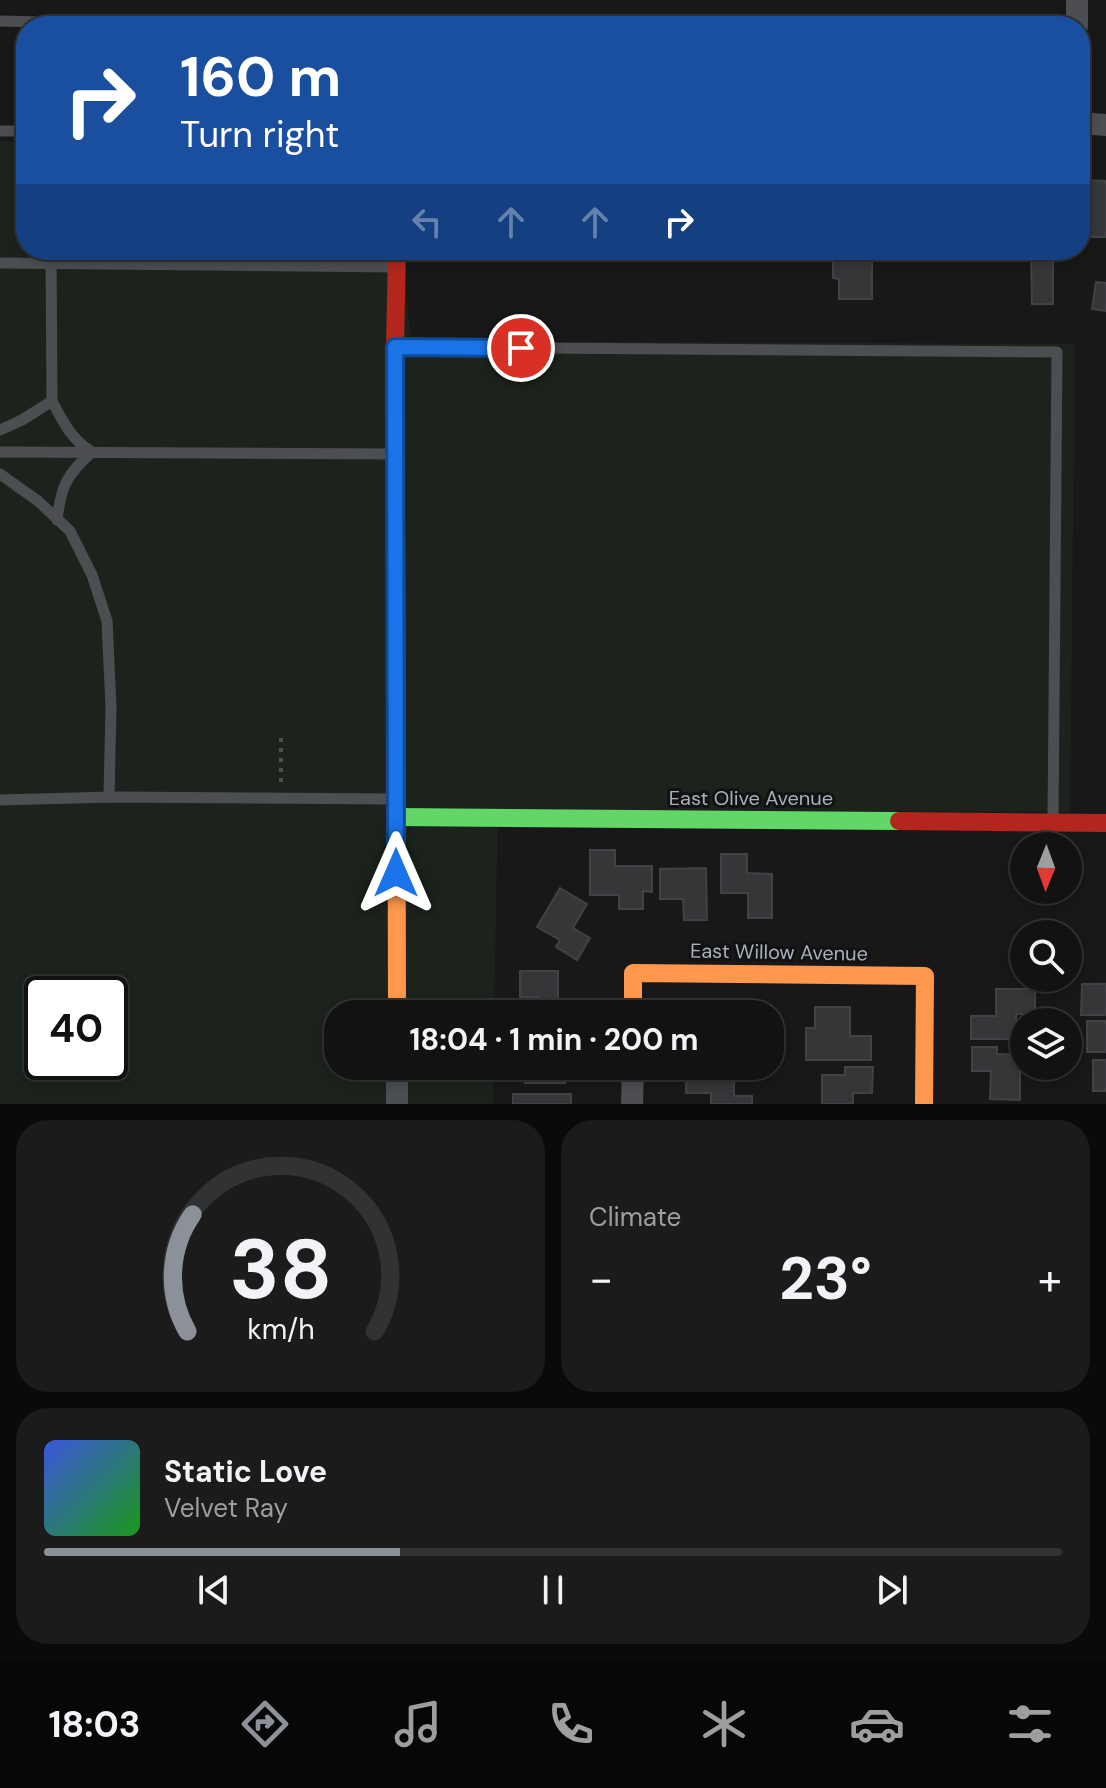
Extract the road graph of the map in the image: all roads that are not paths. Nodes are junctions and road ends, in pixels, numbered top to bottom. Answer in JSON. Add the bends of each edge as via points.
{"nodes":[{"id":1,"x":51,"y":260,"type":"edge"},
{"id":2,"x":328,"y":260,"type":"edge"},
{"id":3,"x":397,"y":260,"type":"edge"},
{"id":4,"x":0,"y":263,"type":"edge"},
{"id":5,"x":51,"y":264,"type":"junction"},
{"id":6,"x":395,"y":347,"type":"junction"},
{"id":7,"x":52,"y":401,"type":"junction"},
{"id":8,"x":0,"y":430,"type":"edge"},
{"id":9,"x":0,"y":452,"type":"edge"},
{"id":10,"x":92,"y":452,"type":"junction"},
{"id":11,"x":395,"y":454,"type":"junction"},
{"id":12,"x":0,"y":474,"type":"edge"},
{"id":13,"x":57,"y":520,"type":"junction"},
{"id":14,"x":109,"y":797,"type":"junction"},
{"id":15,"x":0,"y":800,"type":"edge"},
{"id":16,"x":396,"y":808,"type":"junction"},
{"id":17,"x":1053,"y":822,"type":"junction"},
{"id":18,"x":1106,"y":823,"type":"edge"},
{"id":19,"x":397,"y":1000,"type":"edge"},
{"id":20,"x":633,"y":1000,"type":"edge"},
{"id":21,"x":397,"y":1080,"type":"edge"},
{"id":22,"x":633,"y":1080,"type":"edge"},
{"id":23,"x":397,"y":1104,"type":"edge"},
{"id":24,"x":632,"y":1104,"type":"edge"},
{"id":25,"x":924,"y":1104,"type":"edge"}],
"edges":[{"from":1,"to":5,"type":"lane"},
{"from":2,"to":5,"type":"lane"},
{"from":3,"to":6,"type":"street"},
{"from":4,"to":5,"type":"lane"},
{"from":5,"to":7,"type":"lane"},
{"from":6,"to":11,"type":"street"},
{"from":6,"to":17,"type":"lane","via":[[1057,352]]},
{"from":7,"to":8,"type":"lane"},
{"from":7,"to":10,"type":"lane","via":[[69,433]]},
{"from":9,"to":10,"type":"lane"},
{"from":10,"to":11,"type":"lane"},
{"from":10,"to":13,"type":"lane","via":[[65,482]]},
{"from":11,"to":16,"type":"street"},
{"from":12,"to":13,"type":"lane"},
{"from":13,"to":14,"type":"lane","via":[[70,531],[92,575],[107,621]]},
{"from":14,"to":15,"type":"lane"},
{"from":14,"to":16,"type":"lane","via":[[281,798]]},
{"from":16,"to":17,"type":"street","name":"East Olive Avenue"},
{"from":16,"to":19,"type":"street"},
{"from":17,"to":18,"type":"street","name":"East Olive Avenue"},
{"from":20,"to":25,"type":"street","name":"East Willow Avenue","via":[[633,973],[925,976]]},
{"from":21,"to":23,"type":"street"},
{"from":22,"to":24,"type":"street"}]}
